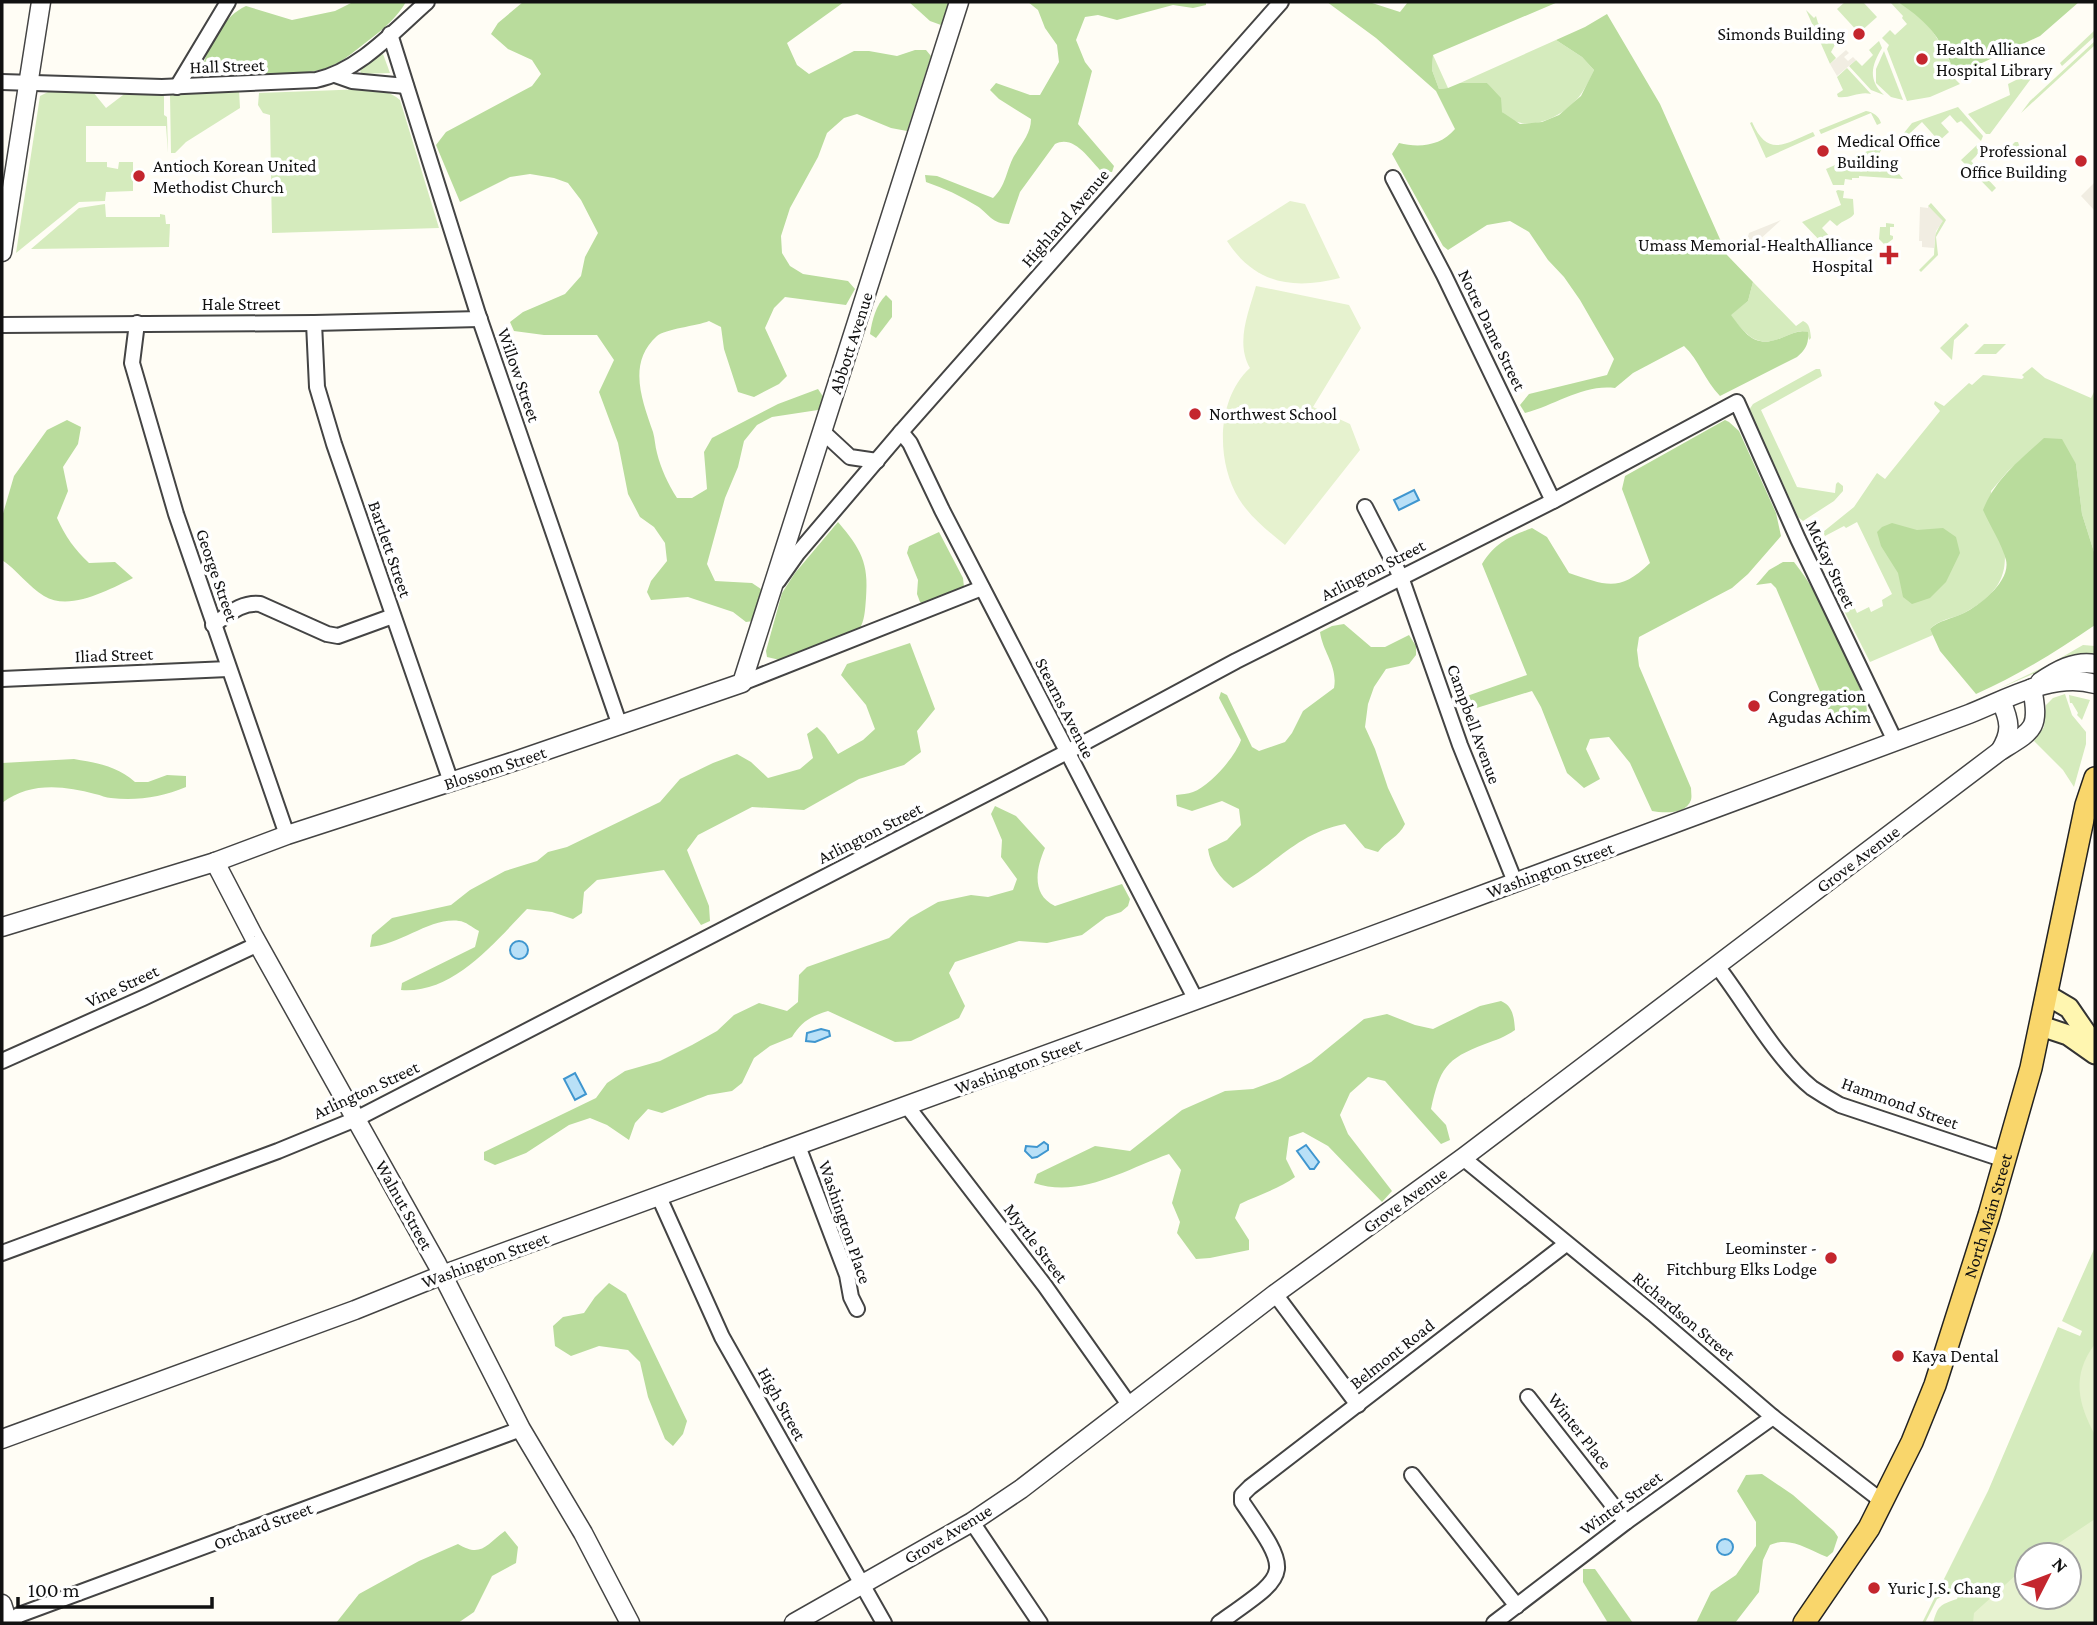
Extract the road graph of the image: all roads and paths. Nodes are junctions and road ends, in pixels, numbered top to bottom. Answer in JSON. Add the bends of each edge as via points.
{"nodes":[{"id":1,"x":41,"y":2,"type":"edge"},
{"id":2,"x":228,"y":2,"type":"edge"},
{"id":3,"x":427,"y":2,"type":"edge"},
{"id":4,"x":959,"y":2,"type":"edge"},
{"id":5,"x":1281,"y":2,"type":"edge"},
{"id":6,"x":390,"y":34,"type":"junction"},
{"id":7,"x":335,"y":75,"type":"junction"},
{"id":8,"x":2,"y":82,"type":"edge"},
{"id":9,"x":28,"y":82,"type":"junction"},
{"id":10,"x":406,"y":86,"type":"junction"},
{"id":11,"x":177,"y":87,"type":"junction"},
{"id":12,"x":1393,"y":178,"type":"dead end"},
{"id":13,"x":2,"y":251,"type":"edge"},
{"id":14,"x":480,"y":319,"type":"junction"},
{"id":15,"x":137,"y":323,"type":"junction"},
{"id":16,"x":314,"y":323,"type":"junction"},
{"id":17,"x":2,"y":325,"type":"edge"},
{"id":18,"x":1737,"y":402,"type":"joint"},
{"id":19,"x":823,"y":432,"type":"junction"},
{"id":20,"x":901,"y":432,"type":"junction"},
{"id":21,"x":877,"y":461,"type":"junction"},
{"id":22,"x":1553,"y":501,"type":"junction"},
{"id":23,"x":1365,"y":507,"type":"dead end"},
{"id":24,"x":1401,"y":578,"type":"junction"},
{"id":25,"x":982,"y":588,"type":"junction"},
{"id":26,"x":772,"y":591,"type":"junction"},
{"id":27,"x":393,"y":616,"type":"junction"},
{"id":28,"x":214,"y":625,"type":"junction"},
{"id":29,"x":2095,"y":664,"type":"edge"},
{"id":30,"x":228,"y":669,"type":"junction"},
{"id":31,"x":2,"y":679,"type":"edge"},
{"id":32,"x":742,"y":683,"type":"junction"},
{"id":33,"x":2095,"y":684,"type":"edge"},
{"id":34,"x":2032,"y":688,"type":"junction"},
{"id":35,"x":2001,"y":701,"type":"junction"},
{"id":36,"x":620,"y":726,"type":"junction"},
{"id":37,"x":1895,"y":741,"type":"junction"},
{"id":38,"x":2000,"y":751,"type":"junction"},
{"id":39,"x":1066,"y":752,"type":"junction"},
{"id":40,"x":2095,"y":778,"type":"edge"},
{"id":41,"x":451,"y":782,"type":"junction"},
{"id":42,"x":287,"y":835,"type":"junction"},
{"id":43,"x":215,"y":862,"type":"junction"},
{"id":44,"x":1515,"y":882,"type":"junction"},
{"id":45,"x":2,"y":928,"type":"edge"},
{"id":46,"x":258,"y":943,"type":"junction"},
{"id":47,"x":1717,"y":966,"type":"junction"},
{"id":48,"x":2047,"y":995,"type":"junction"},
{"id":49,"x":1196,"y":1000,"type":"junction"},
{"id":50,"x":2041,"y":1026,"type":"junction"},
{"id":51,"x":2095,"y":1046,"type":"edge"},
{"id":52,"x":2095,"y":1054,"type":"edge"},
{"id":53,"x":2,"y":1061,"type":"edge"},
{"id":54,"x":907,"y":1106,"type":"junction"},
{"id":55,"x":356,"y":1119,"type":"junction"},
{"id":56,"x":798,"y":1146,"type":"junction"},
{"id":57,"x":1462,"y":1158,"type":"junction"},
{"id":58,"x":2005,"y":1160,"type":"junction"},
{"id":59,"x":659,"y":1197,"type":"junction"},
{"id":60,"x":1566,"y":1244,"type":"junction"},
{"id":61,"x":2,"y":1253,"type":"edge"},
{"id":62,"x":442,"y":1275,"type":"junction"},
{"id":63,"x":1275,"y":1294,"type":"junction"},
{"id":64,"x":858,"y":1309,"type":"dead end"},
{"id":65,"x":1528,"y":1397,"type":"dead end"},
{"id":66,"x":1358,"y":1405,"type":"junction"},
{"id":67,"x":1130,"y":1406,"type":"junction"},
{"id":68,"x":1773,"y":1417,"type":"junction"},
{"id":69,"x":521,"y":1429,"type":"junction"},
{"id":70,"x":2,"y":1439,"type":"edge"},
{"id":71,"x":1412,"y":1475,"type":"dead end"},
{"id":72,"x":1883,"y":1502,"type":"junction"},
{"id":73,"x":1626,"y":1521,"type":"junction"},
{"id":74,"x":972,"y":1522,"type":"junction"},
{"id":75,"x":863,"y":1584,"type":"junction"},
{"id":76,"x":2,"y":1604,"type":"edge"},
{"id":77,"x":1517,"y":1606,"type":"junction"},
{"id":78,"x":7,"y":1623,"type":"edge"},
{"id":79,"x":630,"y":1623,"type":"edge"},
{"id":80,"x":794,"y":1623,"type":"edge"},
{"id":81,"x":884,"y":1623,"type":"edge"},
{"id":82,"x":1040,"y":1623,"type":"edge"},
{"id":83,"x":1219,"y":1623,"type":"edge"},
{"id":84,"x":1494,"y":1623,"type":"edge"},
{"id":85,"x":1804,"y":1623,"type":"edge"}],
"edges":[{"from":1,"to":9,"type":"street"},
{"from":2,"to":11,"type":"street"},
{"from":3,"to":6,"type":"street","name":"Hall Street"},
{"from":4,"to":19,"type":"street","name":"Abbott Avenue"},
{"from":5,"to":20,"type":"street","name":"Highland Avenue"},
{"from":6,"to":7,"type":"street","name":"Hall Street"},
{"from":6,"to":10,"type":"street","name":"Willow Street"},
{"from":7,"to":10,"type":"street"},
{"from":7,"to":11,"type":"street","name":"Hall Street","via":[[316,80]]},
{"from":8,"to":9,"type":"street","name":"Hall Street"},
{"from":9,"to":11,"type":"street","name":"Hall Street"},
{"from":9,"to":13,"type":"street"},
{"from":10,"to":14,"type":"street","name":"Willow Street"},
{"from":12,"to":22,"type":"street","name":"Notre Dame Street"},
{"from":14,"to":16,"type":"street","name":"Hale Street"},
{"from":14,"to":36,"type":"street","name":"Willow Street"},
{"from":15,"to":16,"type":"street","name":"Hale Street"},
{"from":15,"to":17,"type":"street","name":"Hale Street"},
{"from":15,"to":28,"type":"street","name":"George Street","via":[[132,363]]},
{"from":16,"to":27,"type":"street","name":"Bartlett Street","via":[[317,387]]},
{"from":18,"to":22,"type":"street","name":"Arlington Street"},
{"from":18,"to":37,"type":"street","name":"McKay Street"},
{"from":19,"to":21,"type":"street","via":[[850,457]]},
{"from":19,"to":26,"type":"street","name":"Abbott Avenue"},
{"from":20,"to":21,"type":"street","name":"Highland Avenue"},
{"from":20,"to":25,"type":"street","name":"Stearns Avenue"},
{"from":21,"to":26,"type":"street","name":"Highland Avenue","via":[[797,554]]},
{"from":22,"to":24,"type":"street","name":"Arlington Street"},
{"from":23,"to":24,"type":"street","name":"Campbell Avenue"},
{"from":24,"to":39,"type":"street","name":"Arlington Street"},
{"from":24,"to":44,"type":"street","name":"Campbell Avenue"},
{"from":25,"to":32,"type":"street","name":"Blossom Street"},
{"from":25,"to":39,"type":"street","name":"Stearns Avenue"},
{"from":26,"to":32,"type":"street","name":"Abbott Avenue"},
{"from":27,"to":28,"type":"street","via":[[338,636],[249,603]]},
{"from":27,"to":41,"type":"street","name":"Bartlett Street"},
{"from":28,"to":30,"type":"street","name":"George Street"},
{"from":29,"to":34,"type":"street","name":"Washington Street","via":[[2060,670]]},
{"from":30,"to":31,"type":"street","name":"Iliad Street"},
{"from":30,"to":42,"type":"street","name":"George Street"},
{"from":32,"to":36,"type":"street","name":"Blossom Street"},
{"from":33,"to":34,"type":"street","name":"Washington Street","via":[[2069,681]]},
{"from":34,"to":35,"type":"street","name":"Washington Street"},
{"from":34,"to":38,"type":"street","name":"Grove Avenue","via":[[2036,712],[2032,727]]},
{"from":35,"to":37,"type":"street","name":"Washington Street"},
{"from":35,"to":38,"type":"street","via":[[2010,726]]},
{"from":36,"to":41,"type":"street","name":"Blossom Street"},
{"from":37,"to":44,"type":"street","name":"Washington Street"},
{"from":38,"to":47,"type":"street","name":"Grove Avenue"},
{"from":39,"to":49,"type":"street","name":"Stearns Avenue"},
{"from":39,"to":55,"type":"street","name":"Arlington Street"},
{"from":40,"to":48,"type":"main road","name":"North Main Street"},
{"from":41,"to":42,"type":"street","name":"Blossom Street"},
{"from":42,"to":43,"type":"street","name":"Blossom Street"},
{"from":43,"to":45,"type":"street","name":"Blossom Street"},
{"from":43,"to":46,"type":"street","name":"Walnut Street"},
{"from":44,"to":49,"type":"street","name":"Washington Street"},
{"from":46,"to":53,"type":"street","name":"Vine Street"},
{"from":46,"to":55,"type":"street","name":"Walnut Street"},
{"from":47,"to":57,"type":"street","name":"Grove Avenue"},
{"from":47,"to":58,"type":"street","name":"Hammond Street","via":[[1793,1069],[1827,1098]]},
{"from":48,"to":50,"type":"main road","name":"North Main Street"},
{"from":48,"to":51,"type":"main road","via":[[2069,1007]]},
{"from":49,"to":54,"type":"street","name":"Washington Street"},
{"from":50,"to":52,"type":"main road","via":[[2068,1035]]},
{"from":50,"to":58,"type":"main road","name":"North Main Street"},
{"from":54,"to":56,"type":"street","name":"Washington Street"},
{"from":54,"to":67,"type":"street","name":"Myrtle Street"},
{"from":55,"to":61,"type":"street","name":"Arlington Street"},
{"from":55,"to":62,"type":"street","name":"Walnut Street"},
{"from":56,"to":59,"type":"street","name":"Washington Street"},
{"from":56,"to":64,"type":"street","name":"Washington Place"},
{"from":57,"to":60,"type":"street","name":"Richardson Street"},
{"from":57,"to":63,"type":"street","name":"Grove Avenue"},
{"from":58,"to":72,"type":"main road","name":"North Main Street","via":[[1935,1385]]},
{"from":59,"to":62,"type":"street","name":"Washington Street"},
{"from":59,"to":75,"type":"street","name":"High Street","via":[[722,1337]]},
{"from":60,"to":66,"type":"street","name":"Belmont Road"},
{"from":60,"to":68,"type":"street","name":"Richardson Street"},
{"from":62,"to":69,"type":"street","name":"Walnut Street"},
{"from":62,"to":70,"type":"street","name":"Washington Street"},
{"from":63,"to":66,"type":"street"},
{"from":63,"to":67,"type":"street","name":"Grove Avenue"},
{"from":65,"to":73,"type":"street","name":"Winter Place"},
{"from":66,"to":83,"type":"street","name":"Belmont Road","via":[[1242,1495],[1275,1553],[1277,1577]]},
{"from":67,"to":74,"type":"street","name":"Grove Avenue"},
{"from":68,"to":72,"type":"street","name":"Richardson Street"},
{"from":68,"to":73,"type":"street","name":"Winter Street"},
{"from":69,"to":78,"type":"street","name":"Orchard Street"},
{"from":69,"to":79,"type":"street","name":"Walnut Street"},
{"from":71,"to":77,"type":"street"},
{"from":72,"to":85,"type":"main road","name":"North Main Street"},
{"from":73,"to":77,"type":"street","name":"Winter Street"},
{"from":74,"to":75,"type":"street","name":"Grove Avenue"},
{"from":74,"to":82,"type":"street"},
{"from":75,"to":80,"type":"street","name":"Grove Avenue"},
{"from":75,"to":81,"type":"street","name":"High Street"},
{"from":76,"to":78,"type":"street"},
{"from":77,"to":84,"type":"street","name":"Winter Street"}]}
